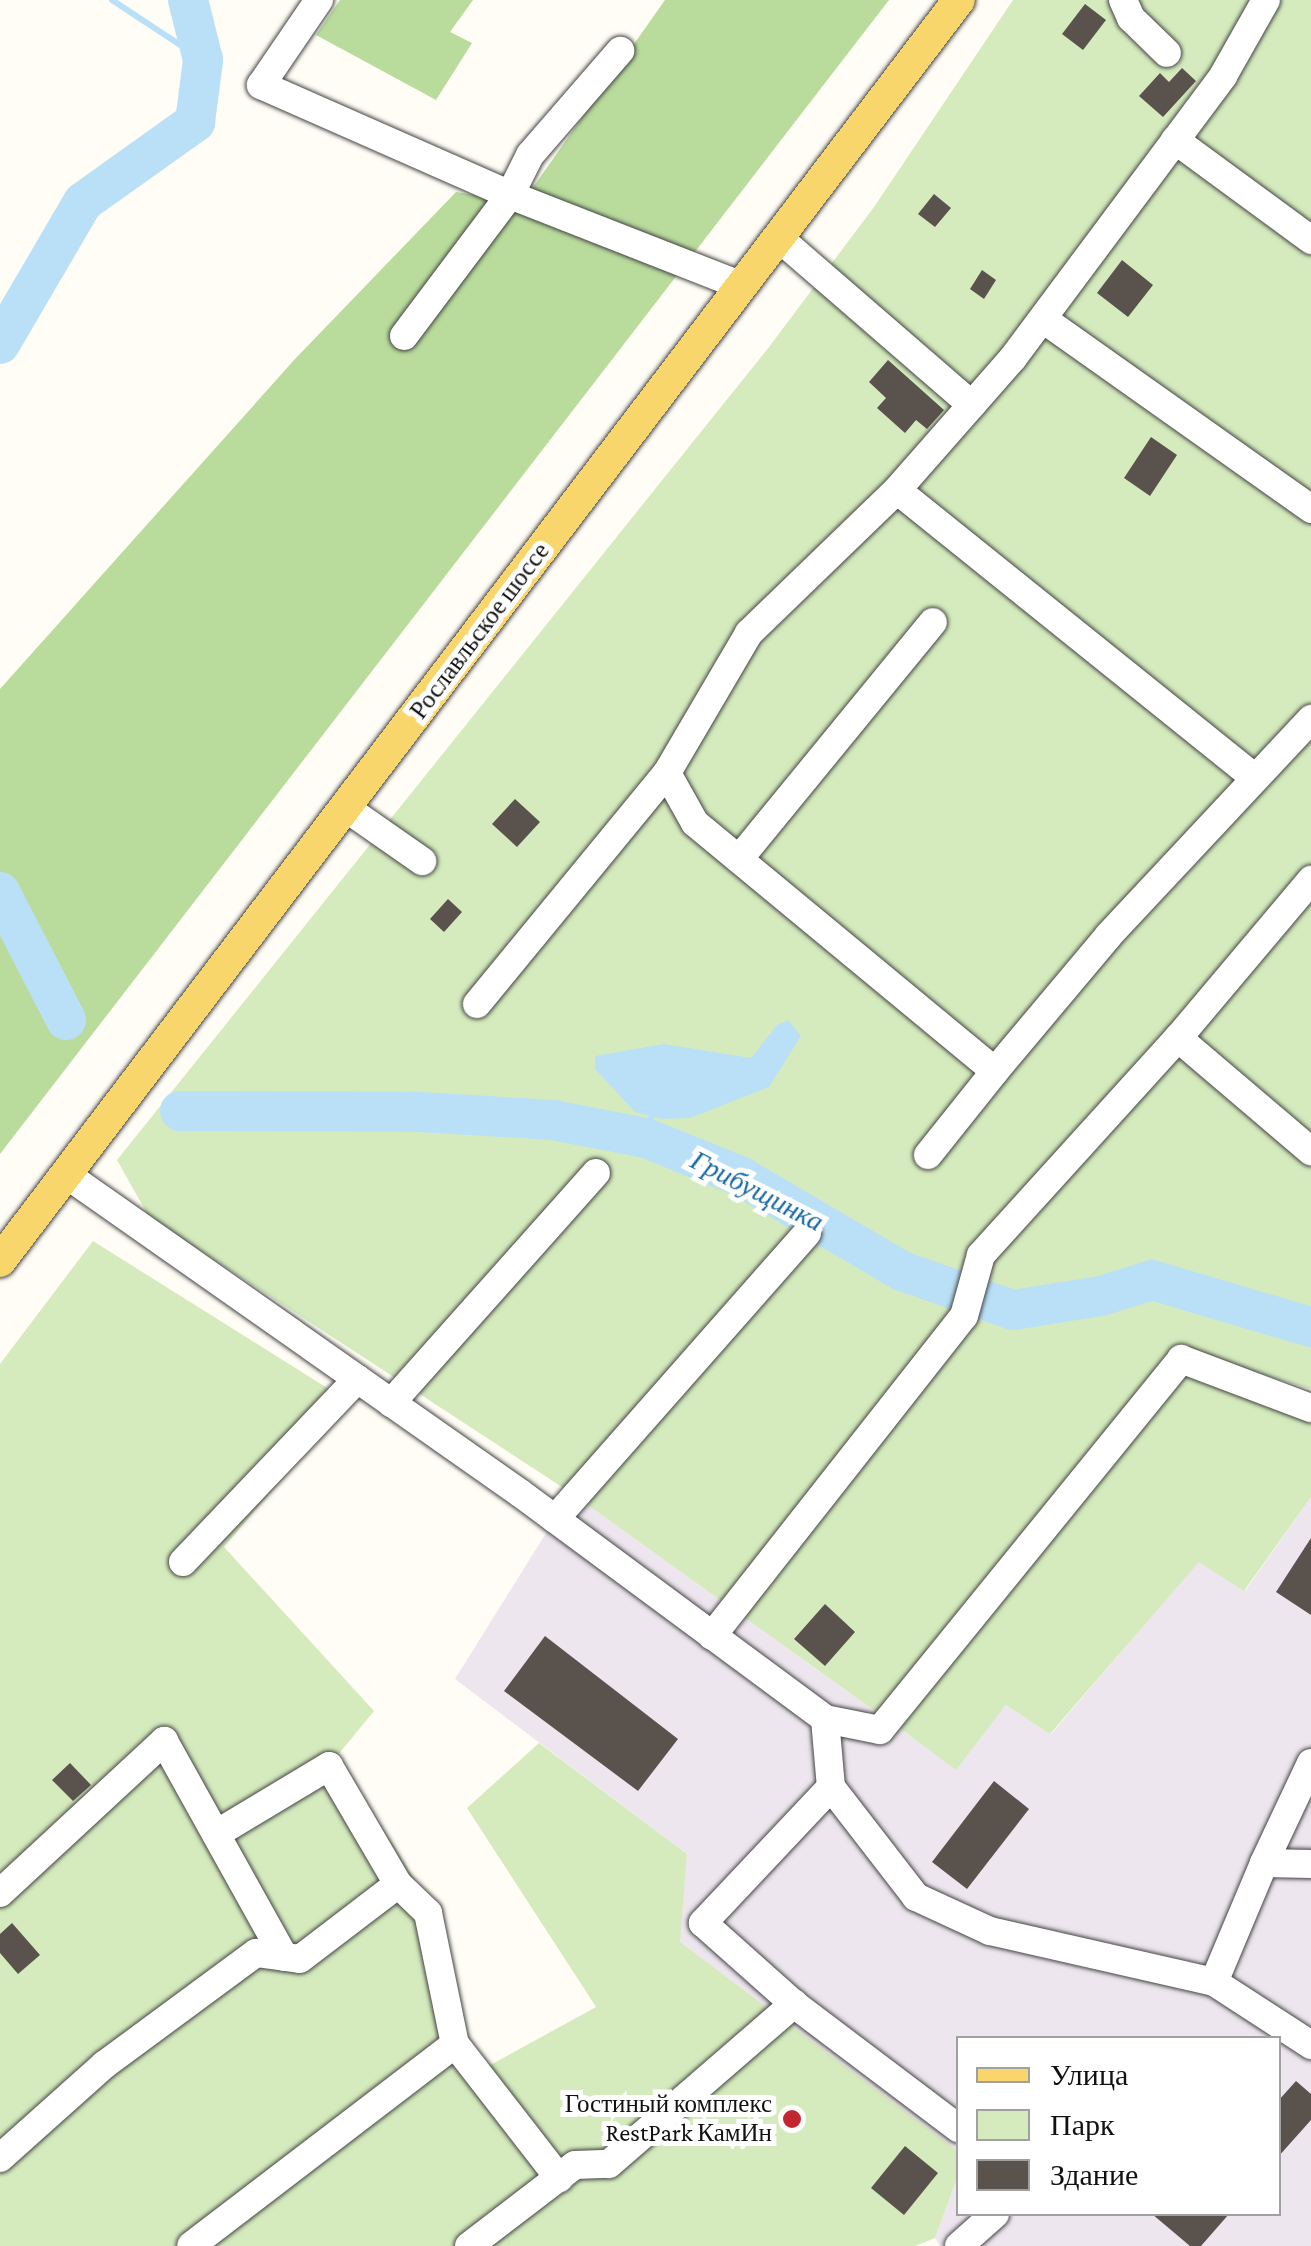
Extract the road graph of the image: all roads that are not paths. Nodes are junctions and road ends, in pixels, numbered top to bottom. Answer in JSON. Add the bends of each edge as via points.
{"nodes":[{"id":1,"x":319,"y":0,"type":"edge"},
{"id":2,"x":959,"y":0,"type":"edge"},
{"id":3,"x":1123,"y":0,"type":"edge"},
{"id":4,"x":1266,"y":0,"type":"edge"},
{"id":5,"x":620,"y":51,"type":"dead end"},
{"id":6,"x":1167,"y":54,"type":"dead end"},
{"id":7,"x":1176,"y":140,"type":"junction"},
{"id":8,"x":510,"y":195,"type":"junction"},
{"id":9,"x":778,"y":238,"type":"junction"},
{"id":10,"x":1311,"y":240,"type":"edge"},
{"id":11,"x":742,"y":286,"type":"junction"},
{"id":12,"x":1042,"y":319,"type":"junction"},
{"id":13,"x":404,"y":336,"type":"dead end"},
{"id":14,"x":972,"y":405,"type":"junction"},
{"id":15,"x":896,"y":490,"type":"junction"},
{"id":16,"x":1311,"y":510,"type":"edge"},
{"id":17,"x":933,"y":622,"type":"dead end"},
{"id":18,"x":1311,"y":719,"type":"edge"},
{"id":19,"x":667,"y":773,"type":"junction"},
{"id":20,"x":1255,"y":778,"type":"junction"},
{"id":21,"x":346,"y":808,"type":"junction"},
{"id":22,"x":739,"y":859,"type":"junction"},
{"id":23,"x":422,"y":861,"type":"dead end"},
{"id":24,"x":1311,"y":880,"type":"edge"},
{"id":25,"x":477,"y":1004,"type":"dead end"},
{"id":26,"x":1178,"y":1038,"type":"junction"},
{"id":27,"x":995,"y":1071,"type":"junction"},
{"id":28,"x":1311,"y":1151,"type":"edge"},
{"id":29,"x":928,"y":1155,"type":"dead end"},
{"id":30,"x":596,"y":1172,"type":"dead end"},
{"id":31,"x":67,"y":1175,"type":"junction"},
{"id":32,"x":807,"y":1233,"type":"dead end"},
{"id":33,"x":0,"y":1261,"type":"edge"},
{"id":34,"x":357,"y":1379,"type":"junction"},
{"id":35,"x":391,"y":1403,"type":"junction"},
{"id":36,"x":1311,"y":1408,"type":"edge"},
{"id":37,"x":556,"y":1520,"type":"junction"},
{"id":38,"x":183,"y":1562,"type":"dead end"},
{"id":39,"x":712,"y":1636,"type":"junction"},
{"id":40,"x":825,"y":1719,"type":"junction"},
{"id":41,"x":1311,"y":1763,"type":"edge"},
{"id":42,"x":832,"y":1787,"type":"junction"},
{"id":43,"x":216,"y":1834,"type":"junction"},
{"id":44,"x":1264,"y":1863,"type":"junction"},
{"id":45,"x":1311,"y":1864,"type":"edge"},
{"id":46,"x":398,"y":1884,"type":"junction"},
{"id":47,"x":0,"y":1893,"type":"edge"},
{"id":48,"x":284,"y":1957,"type":"junction"},
{"id":49,"x":1214,"y":1982,"type":"junction"},
{"id":50,"x":794,"y":2004,"type":"junction"},
{"id":51,"x":455,"y":2044,"type":"junction"},
{"id":52,"x":1311,"y":2045,"type":"edge"},
{"id":53,"x":956,"y":2126,"type":"edge"},
{"id":54,"x":0,"y":2158,"type":"edge"},
{"id":55,"x":559,"y":2178,"type":"junction"},
{"id":56,"x":993,"y":2216,"type":"edge"},
{"id":57,"x":191,"y":2246,"type":"edge"},
{"id":58,"x":469,"y":2246,"type":"edge"},
{"id":59,"x":959,"y":2246,"type":"edge"}],
"edges":[{"from":1,"to":8,"type":"lane","via":[[261,85]]},
{"from":2,"to":9,"type":"main road","name":"Рославльское шоссе"},
{"from":3,"to":6,"type":"lane","via":[[1131,18]]},
{"from":4,"to":7,"type":"lane"},
{"from":5,"to":8,"type":"lane","via":[[530,155]]},
{"from":7,"to":10,"type":"lane"},
{"from":7,"to":12,"type":"lane"},
{"from":8,"to":11,"type":"lane"},
{"from":8,"to":13,"type":"lane"},
{"from":9,"to":11,"type":"main road","name":"Рославльское шоссе"},
{"from":9,"to":14,"type":"lane"},
{"from":11,"to":21,"type":"main road","name":"Рославльское шоссе"},
{"from":12,"to":14,"type":"lane"},
{"from":12,"to":16,"type":"lane"},
{"from":14,"to":15,"type":"lane"},
{"from":15,"to":19,"type":"lane","via":[[749,633]]},
{"from":15,"to":20,"type":"lane"},
{"from":17,"to":22,"type":"lane"},
{"from":18,"to":20,"type":"lane"},
{"from":19,"to":22,"type":"lane","via":[[696,823]]},
{"from":19,"to":25,"type":"lane"},
{"from":20,"to":27,"type":"lane","via":[[1109,934]]},
{"from":21,"to":23,"type":"lane"},
{"from":21,"to":31,"type":"main road","name":"Рославльское шоссе"},
{"from":22,"to":27,"type":"lane"},
{"from":24,"to":26,"type":"lane"},
{"from":26,"to":28,"type":"lane"},
{"from":26,"to":39,"type":"lane","via":[[981,1255],[964,1316]]},
{"from":27,"to":29,"type":"lane"},
{"from":30,"to":35,"type":"lane"},
{"from":31,"to":33,"type":"main road","name":"Рославльское шоссе"},
{"from":31,"to":34,"type":"lane"},
{"from":32,"to":37,"type":"lane"},
{"from":34,"to":35,"type":"lane"},
{"from":34,"to":38,"type":"lane"},
{"from":35,"to":37,"type":"lane"},
{"from":36,"to":40,"type":"lane","via":[[1181,1358],[880,1730]]},
{"from":37,"to":39,"type":"lane"},
{"from":39,"to":40,"type":"lane"},
{"from":40,"to":42,"type":"lane"},
{"from":41,"to":44,"type":"lane"},
{"from":42,"to":49,"type":"lane","via":[[916,1897],[990,1931]]},
{"from":42,"to":50,"type":"lane","via":[[702,1924]]},
{"from":43,"to":46,"type":"lane","via":[[329,1766]]},
{"from":43,"to":47,"type":"lane","via":[[164,1741]]},
{"from":43,"to":48,"type":"lane"},
{"from":44,"to":45,"type":"lane"},
{"from":44,"to":49,"type":"lane"},
{"from":46,"to":48,"type":"lane","via":[[300,1959]]},
{"from":46,"to":51,"type":"lane","via":[[428,1913]]},
{"from":48,"to":54,"type":"lane","via":[[256,1954],[104,2065]]},
{"from":49,"to":52,"type":"lane"},
{"from":50,"to":53,"type":"lane"},
{"from":50,"to":55,"type":"lane","via":[[609,2164],[575,2165]]},
{"from":51,"to":55,"type":"lane"},
{"from":51,"to":57,"type":"lane"},
{"from":55,"to":58,"type":"lane"},
{"from":56,"to":59,"type":"lane"}]}
